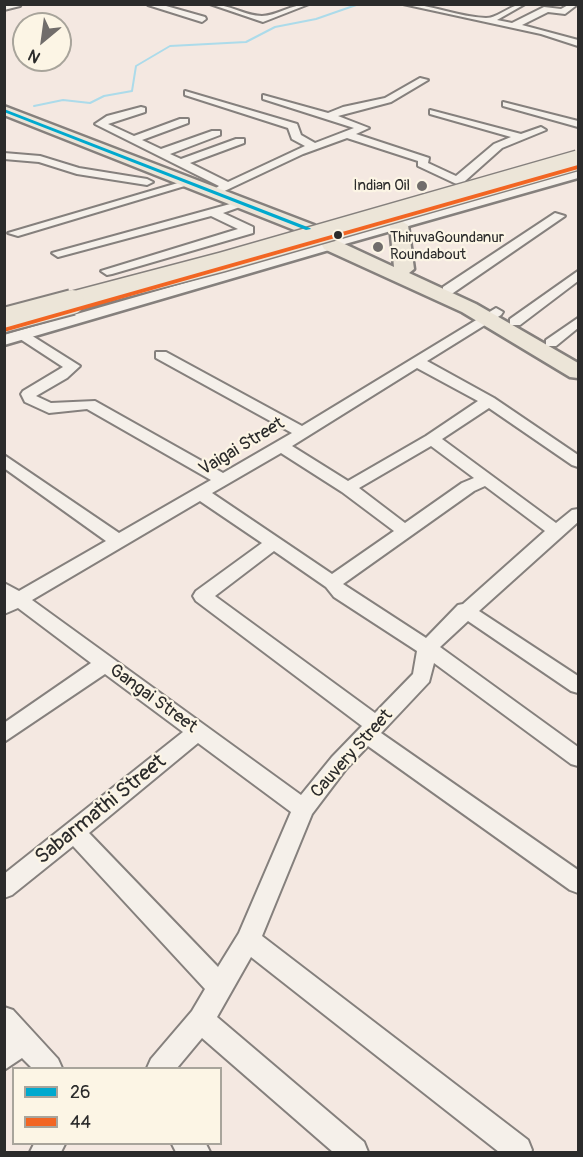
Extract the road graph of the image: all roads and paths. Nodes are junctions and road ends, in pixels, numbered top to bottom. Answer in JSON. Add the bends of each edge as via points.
{"nodes":[{"id":1,"x":17,"y":4,"type":"edge"},
{"id":2,"x":154,"y":4,"type":"edge"},
{"id":3,"x":214,"y":4,"type":"edge"},
{"id":4,"x":285,"y":4,"type":"edge"},
{"id":5,"x":407,"y":4,"type":"edge"},
{"id":6,"x":521,"y":4,"type":"edge"},
{"id":7,"x":577,"y":4,"type":"edge"},
{"id":8,"x":300,"y":6,"type":"edge"},
{"id":9,"x":4,"y":8,"type":"edge"},
{"id":10,"x":316,"y":13,"type":"dead end"},
{"id":11,"x":549,"y":17,"type":"dead end"},
{"id":12,"x":202,"y":19,"type":"dead end"},
{"id":13,"x":489,"y":21,"type":"junction"},
{"id":14,"x":513,"y":26,"type":"junction"},
{"id":15,"x":543,"y":32,"type":"junction"},
{"id":16,"x":579,"y":43,"type":"edge"},
{"id":17,"x":423,"y":80,"type":"dead end"},
{"id":18,"x":188,"y":93,"type":"dead end"},
{"id":19,"x":266,"y":97,"type":"dead end"},
{"id":20,"x":506,"y":104,"type":"dead end"},
{"id":21,"x":4,"y":110,"type":"edge"},
{"id":22,"x":141,"y":110,"type":"dead end"},
{"id":23,"x":218,"y":111,"type":"dead end"},
{"id":24,"x":434,"y":112,"type":"dead end"},
{"id":25,"x":4,"y":117,"type":"edge"},
{"id":26,"x":328,"y":117,"type":"junction"},
{"id":27,"x":184,"y":121,"type":"dead end"},
{"id":28,"x":579,"y":124,"type":"edge"},
{"id":29,"x":541,"y":130,"type":"dead end"},
{"id":30,"x":216,"y":133,"type":"dead end"},
{"id":31,"x":294,"y":133,"type":"junction"},
{"id":32,"x":348,"y":135,"type":"junction"},
{"id":33,"x":521,"y":137,"type":"junction"},
{"id":34,"x":133,"y":140,"type":"junction"},
{"id":35,"x":240,"y":141,"type":"dead end"},
{"id":36,"x":315,"y":147,"type":"junction"},
{"id":37,"x":161,"y":153,"type":"junction"},
{"id":38,"x":579,"y":153,"type":"edge"},
{"id":39,"x":4,"y":156,"type":"edge"},
{"id":40,"x":579,"y":160,"type":"edge"},
{"id":41,"x":181,"y":163,"type":"junction"},
{"id":42,"x":579,"y":174,"type":"edge"},
{"id":43,"x":147,"y":182,"type":"dead end"},
{"id":44,"x":462,"y":183,"type":"junction"},
{"id":45,"x":184,"y":184,"type":"junction"},
{"id":46,"x":222,"y":189,"type":"junction"},
{"id":47,"x":245,"y":203,"type":"junction"},
{"id":48,"x":454,"y":203,"type":"dead end"},
{"id":49,"x":220,"y":210,"type":"junction"},
{"id":50,"x":559,"y":216,"type":"dead end"},
{"id":51,"x":399,"y":225,"type":"junction"},
{"id":52,"x":303,"y":231,"type":"junction"},
{"id":53,"x":14,"y":233,"type":"dead end"},
{"id":54,"x":333,"y":244,"type":"junction"},
{"id":55,"x":58,"y":254,"type":"dead end"},
{"id":56,"x":404,"y":269,"type":"junction"},
{"id":57,"x":107,"y":271,"type":"dead end"},
{"id":58,"x":579,"y":275,"type":"edge"},
{"id":59,"x":448,"y":290,"type":"junction"},
{"id":60,"x":4,"y":314,"type":"edge"},
{"id":61,"x":491,"y":314,"type":"junction"},
{"id":62,"x":4,"y":320,"type":"edge"},
{"id":63,"x":515,"y":322,"type":"junction"},
{"id":64,"x":579,"y":322,"type":"edge"},
{"id":65,"x":13,"y":333,"type":"edge"},
{"id":66,"x":4,"y":339,"type":"edge"},
{"id":67,"x":551,"y":343,"type":"junction"},
{"id":68,"x":161,"y":355,"type":"dead end"},
{"id":69,"x":579,"y":358,"type":"edge"},
{"id":70,"x":417,"y":362,"type":"junction"},
{"id":71,"x":579,"y":372,"type":"edge"},
{"id":72,"x":489,"y":401,"type":"junction"},
{"id":73,"x":303,"y":433,"type":"junction"},
{"id":74,"x":432,"y":439,"type":"junction"},
{"id":75,"x":281,"y":446,"type":"junction"},
{"id":76,"x":4,"y":460,"type":"edge"},
{"id":77,"x":579,"y":462,"type":"edge"},
{"id":78,"x":484,"y":480,"type":"junction"},
{"id":79,"x":224,"y":481,"type":"junction"},
{"id":80,"x":348,"y":488,"type":"junction"},
{"id":81,"x":202,"y":494,"type":"junction"},
{"id":82,"x":579,"y":514,"type":"edge"},
{"id":83,"x":556,"y":531,"type":"junction"},
{"id":84,"x":406,"y":532,"type":"junction"},
{"id":85,"x":119,"y":543,"type":"junction"},
{"id":86,"x":272,"y":544,"type":"junction"},
{"id":87,"x":332,"y":583,"type":"junction"},
{"id":88,"x":9,"y":599,"type":"edge"},
{"id":89,"x":465,"y":610,"type":"junction"},
{"id":90,"x":427,"y":648,"type":"junction"},
{"id":91,"x":105,"y":664,"type":"junction"},
{"id":92,"x":579,"y":686,"type":"edge"},
{"id":93,"x":371,"y":730,"type":"junction"},
{"id":94,"x":198,"y":732,"type":"junction"},
{"id":95,"x":4,"y":734,"type":"edge"},
{"id":96,"x":579,"y":758,"type":"edge"},
{"id":97,"x":303,"y":809,"type":"junction"},
{"id":98,"x":74,"y":832,"type":"junction"},
{"id":99,"x":579,"y":883,"type":"edge"},
{"id":100,"x":4,"y":888,"type":"edge"},
{"id":101,"x":248,"y":940,"type":"junction"},
{"id":102,"x":220,"y":987,"type":"junction"},
{"id":103,"x":4,"y":1019,"type":"edge"},
{"id":104,"x":201,"y":1020,"type":"junction"},
{"id":105,"x":14,"y":1048,"type":"edge"},
{"id":106,"x":48,"y":1067,"type":"edge"},
{"id":107,"x":161,"y":1067,"type":"edge"},
{"id":108,"x":518,"y":1150,"type":"dead end"},
{"id":109,"x":354,"y":1152,"type":"edge"}],
"edges":[{"from":1,"to":9,"type":"street"},
{"from":2,"to":12,"type":"street"},
{"from":3,"to":8,"type":"street","via":[[263,20]]},
{"from":4,"to":8,"type":"street"},
{"from":5,"to":13,"type":"street"},
{"from":6,"to":13,"type":"street"},
{"from":7,"to":14,"type":"street","via":[[562,12],[547,9]]},
{"from":8,"to":10,"type":"street"},
{"from":11,"to":15,"type":"street","via":[[565,24]]},
{"from":13,"to":14,"type":"street"},
{"from":14,"to":15,"type":"street"},
{"from":15,"to":16,"type":"street"},
{"from":17,"to":26,"type":"street","via":[[387,99]]},
{"from":18,"to":31,"type":"street","via":[[293,126]]},
{"from":19,"to":26,"type":"street"},
{"from":20,"to":28,"type":"street"},
{"from":21,"to":45,"type":"main road"},
{"from":22,"to":34,"type":"street","via":[[100,124]]},
{"from":23,"to":31,"type":"street"},
{"from":24,"to":33,"type":"street"},
{"from":25,"to":45,"type":"main road"},
{"from":26,"to":32,"type":"street","via":[[364,128]]},
{"from":27,"to":34,"type":"street"},
{"from":29,"to":33,"type":"street"},
{"from":30,"to":37,"type":"street"},
{"from":31,"to":36,"type":"street"},
{"from":32,"to":36,"type":"street"},
{"from":32,"to":44,"type":"street","via":[[425,160],[422,164]]},
{"from":33,"to":44,"type":"street","via":[[498,146]]},
{"from":34,"to":37,"type":"street"},
{"from":35,"to":41,"type":"street"},
{"from":36,"to":46,"type":"street"},
{"from":37,"to":41,"type":"street"},
{"from":38,"to":44,"type":"street"},
{"from":39,"to":43,"type":"street","via":[[40,159],[77,171]]},
{"from":40,"to":62,"type":"highway","bridge":true},
{"from":41,"to":46,"type":"street"},
{"from":42,"to":51,"type":"street"},
{"from":44,"to":52,"type":"street"},
{"from":45,"to":46,"type":"main road"},
{"from":45,"to":49,"type":"main road"},
{"from":45,"to":53,"type":"street"},
{"from":46,"to":47,"type":"main road"},
{"from":47,"to":49,"type":"street"},
{"from":47,"to":52,"type":"main road"},
{"from":48,"to":65,"type":"highway"},
{"from":49,"to":52,"type":"main road"},
{"from":49,"to":55,"type":"street"},
{"from":49,"to":57,"type":"street","via":[[249,230]]},
{"from":50,"to":59,"type":"street"},
{"from":51,"to":54,"type":"street"},
{"from":51,"to":56,"type":"main road"},
{"from":52,"to":54,"type":"main road","via":[[336,230],[341,235]]},
{"from":52,"to":60,"type":"street"},
{"from":54,"to":56,"type":"main road"},
{"from":54,"to":61,"type":"main road"},
{"from":54,"to":65,"type":"street"},
{"from":56,"to":59,"type":"main road"},
{"from":58,"to":63,"type":"street"},
{"from":59,"to":61,"type":"main road"},
{"from":61,"to":63,"type":"main road"},
{"from":61,"to":70,"type":"street","name":"Vaigai Street"},
{"from":61,"to":71,"type":"main road"},
{"from":63,"to":67,"type":"main road"},
{"from":64,"to":67,"type":"street"},
{"from":65,"to":66,"type":"street"},
{"from":65,"to":79,"type":"street","via":[[73,366],[28,394],[30,399],[49,408],[90,404]]},
{"from":67,"to":69,"type":"main road"},
{"from":68,"to":73,"type":"street"},
{"from":70,"to":72,"type":"street"},
{"from":70,"to":73,"type":"street","name":"Vaigai Street"},
{"from":72,"to":74,"type":"street"},
{"from":72,"to":77,"type":"street"},
{"from":73,"to":75,"type":"street","name":"Vaigai Street"},
{"from":74,"to":78,"type":"street"},
{"from":74,"to":80,"type":"street"},
{"from":75,"to":79,"type":"street","name":"Vaigai Street"},
{"from":75,"to":80,"type":"street"},
{"from":76,"to":85,"type":"street"},
{"from":78,"to":83,"type":"street"},
{"from":78,"to":84,"type":"street"},
{"from":79,"to":81,"type":"street","name":"Vaigai Street"},
{"from":80,"to":84,"type":"street"},
{"from":81,"to":85,"type":"street","name":"Vaigai Street"},
{"from":81,"to":86,"type":"street"},
{"from":82,"to":83,"type":"street"},
{"from":83,"to":89,"type":"street"},
{"from":84,"to":87,"type":"street"},
{"from":85,"to":88,"type":"street","name":"Vaigai Street"},
{"from":86,"to":87,"type":"street"},
{"from":86,"to":93,"type":"street","via":[[202,596]]},
{"from":87,"to":90,"type":"street"},
{"from":88,"to":91,"type":"street","name":"Gangai Street"},
{"from":89,"to":90,"type":"street"},
{"from":89,"to":92,"type":"street"},
{"from":90,"to":93,"type":"street","name":"Cauvery Street","via":[[422,677]]},
{"from":90,"to":96,"type":"street"},
{"from":91,"to":94,"type":"street","name":"Gangai Street"},
{"from":91,"to":95,"type":"street"},
{"from":93,"to":97,"type":"street","name":"Cauvery Street"},
{"from":93,"to":99,"type":"street"},
{"from":94,"to":97,"type":"street","name":"Gangai Street"},
{"from":94,"to":98,"type":"street","name":"Sabarmathi Street"},
{"from":97,"to":101,"type":"street","name":"Cauvery Street"},
{"from":98,"to":100,"type":"street","name":"Sabarmathi Street"},
{"from":98,"to":102,"type":"street"},
{"from":101,"to":102,"type":"street","name":"Cauvery Street"},
{"from":101,"to":108,"type":"street"},
{"from":102,"to":104,"type":"street","name":"Cauvery Street"},
{"from":103,"to":105,"type":"street"},
{"from":104,"to":107,"type":"street","name":"Cauvery Street"},
{"from":104,"to":109,"type":"street"},
{"from":105,"to":106,"type":"street"}]}
